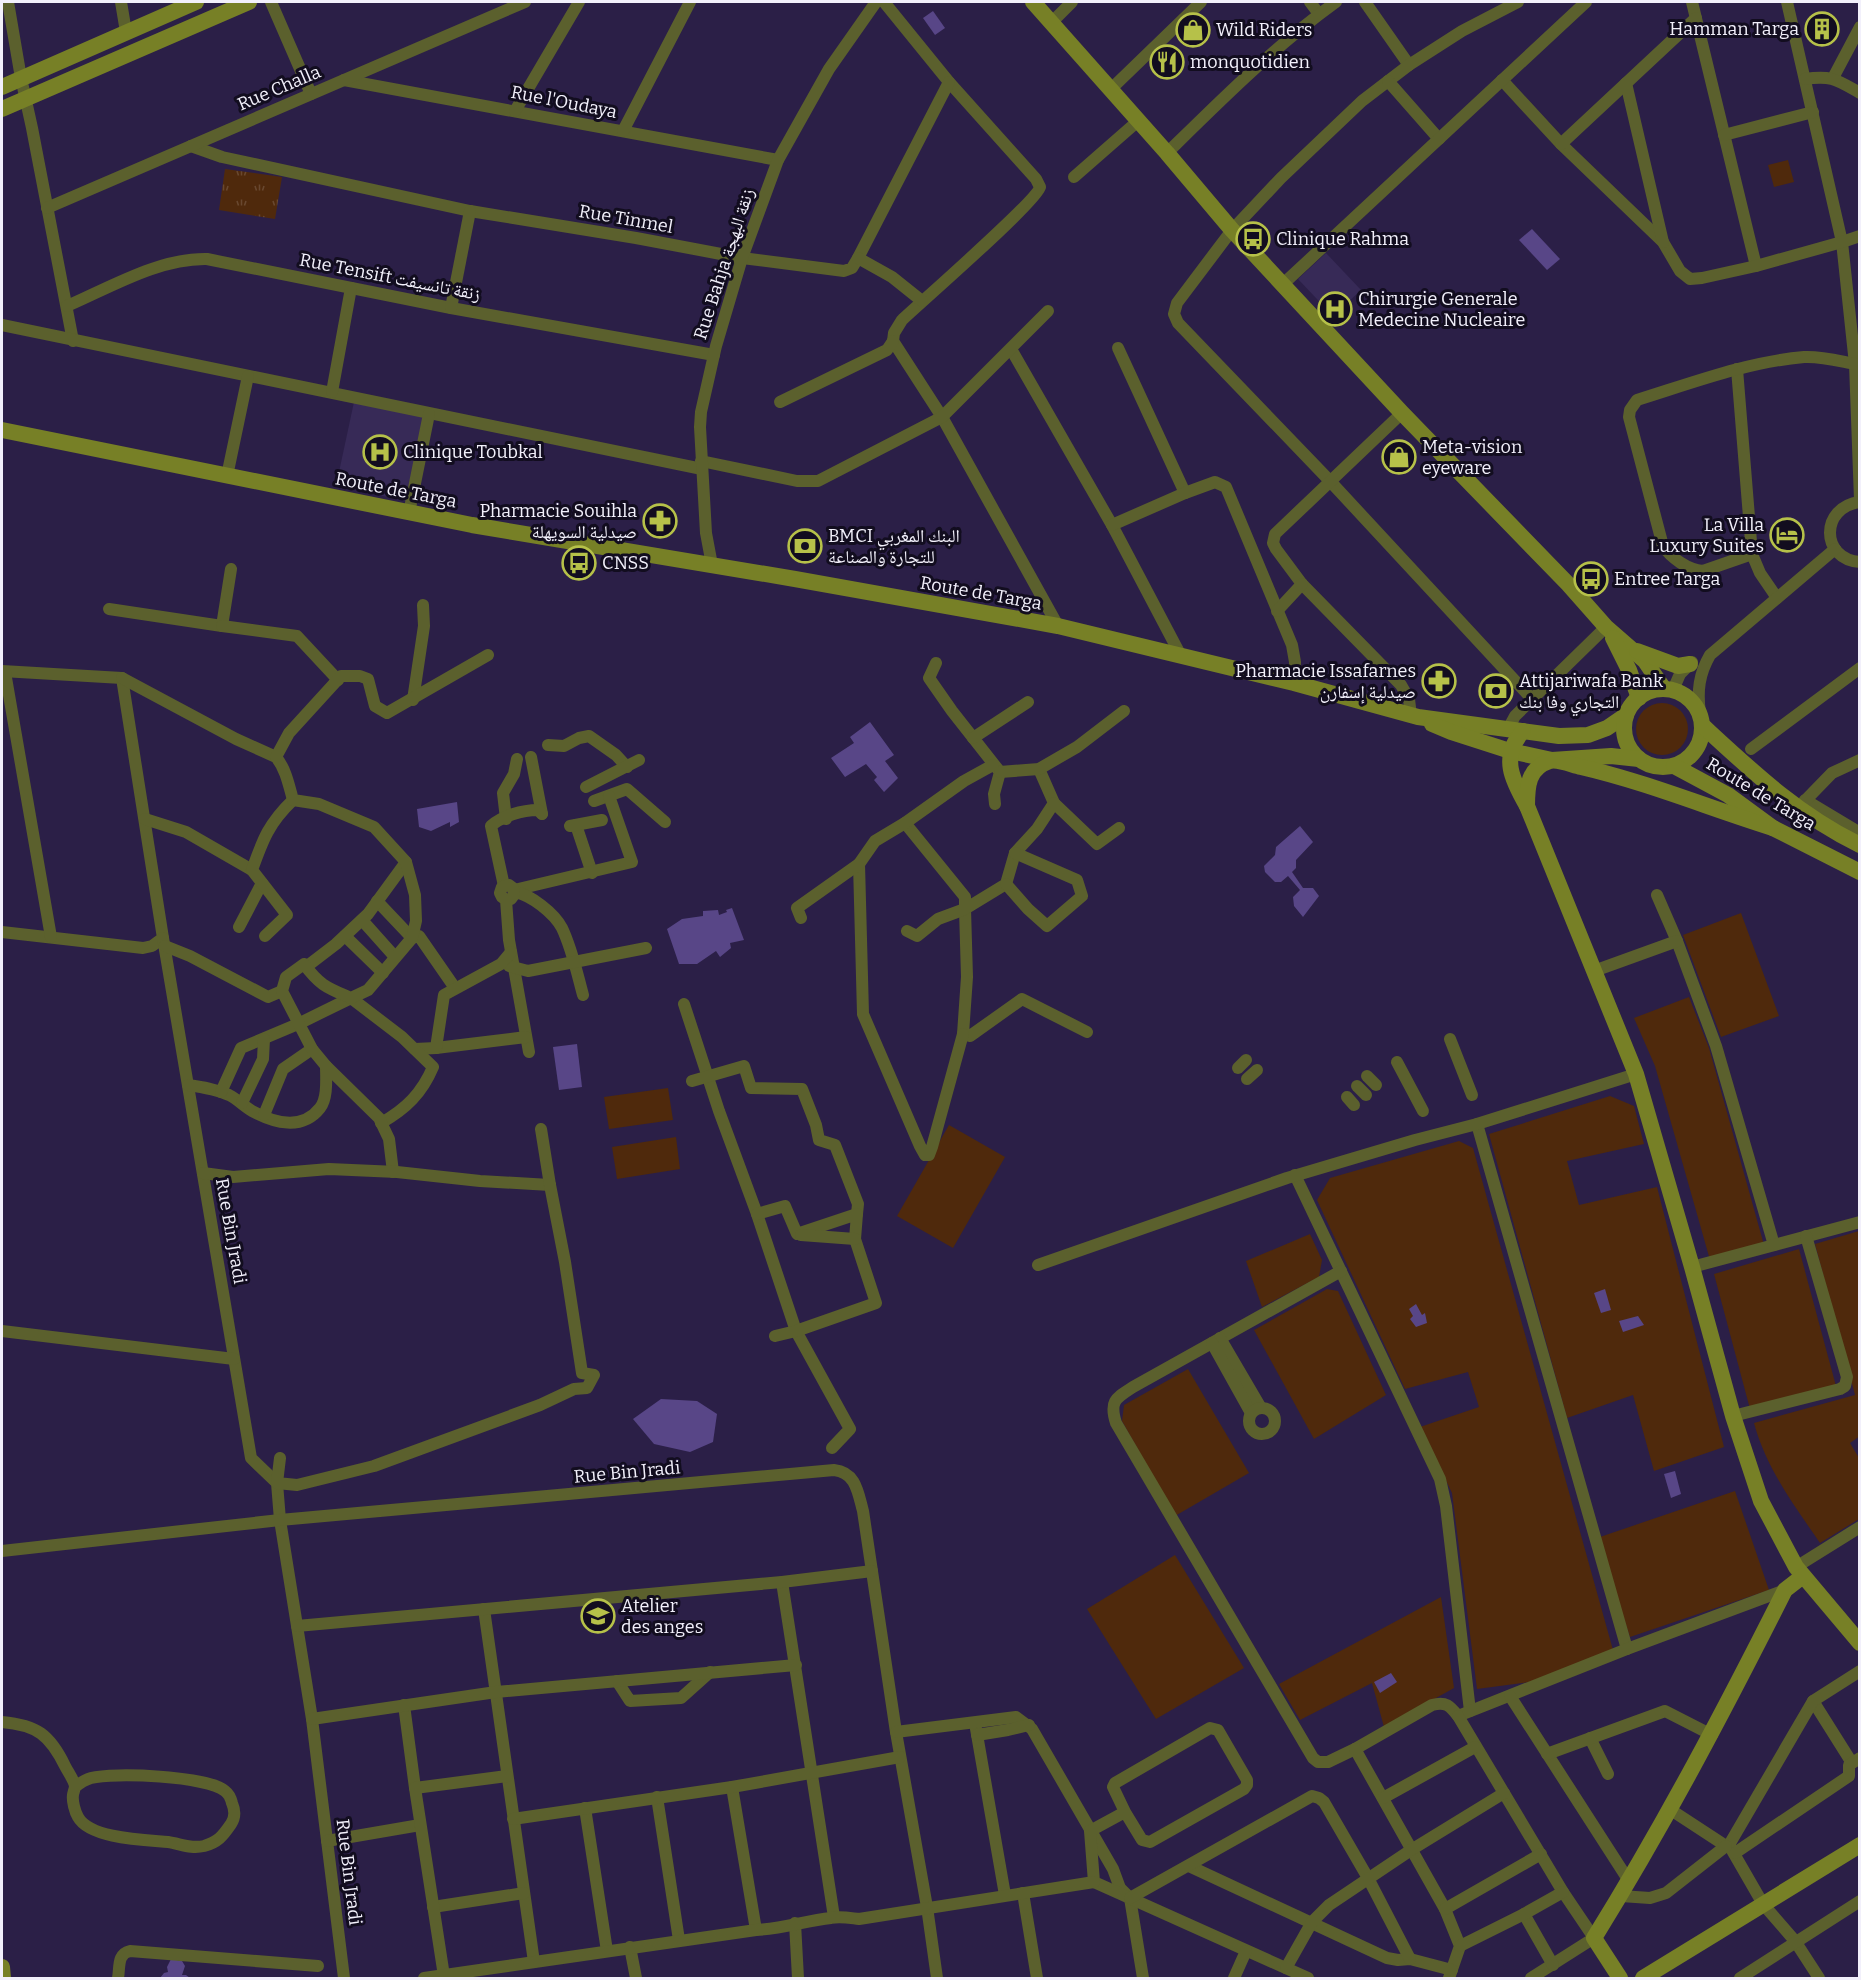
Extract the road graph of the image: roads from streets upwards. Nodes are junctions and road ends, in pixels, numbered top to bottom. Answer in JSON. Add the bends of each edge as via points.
{"nodes":[{"id":1,"x":8,"y":2,"type":"edge"},
{"id":2,"x":121,"y":2,"type":"edge"},
{"id":3,"x":196,"y":2,"type":"edge"},
{"id":4,"x":249,"y":2,"type":"edge"},
{"id":5,"x":271,"y":2,"type":"edge"},
{"id":6,"x":525,"y":2,"type":"edge"},
{"id":7,"x":579,"y":2,"type":"edge"},
{"id":8,"x":690,"y":2,"type":"edge"},
{"id":9,"x":876,"y":2,"type":"edge"},
{"id":10,"x":884,"y":2,"type":"edge"},
{"id":11,"x":1033,"y":2,"type":"edge"},
{"id":12,"x":1072,"y":2,"type":"edge"},
{"id":13,"x":1201,"y":2,"type":"edge"},
{"id":14,"x":1310,"y":2,"type":"edge"},
{"id":15,"x":1336,"y":2,"type":"edge"},
{"id":16,"x":1365,"y":2,"type":"edge"},
{"id":17,"x":1518,"y":2,"type":"edge"},
{"id":18,"x":1586,"y":2,"type":"edge"},
{"id":19,"x":1692,"y":2,"type":"edge"},
{"id":20,"x":1787,"y":2,"type":"edge"},
{"id":21,"x":1319,"y":14,"type":"junction"},
{"id":22,"x":1696,"y":18,"type":"junction"},
{"id":23,"x":1051,"y":22,"type":"junction"},
{"id":24,"x":7,"y":27,"type":"edge"},
{"id":25,"x":1860,"y":27,"type":"edge"},
{"id":26,"x":126,"y":32,"type":"junction"},
{"id":27,"x":1409,"y":65,"type":"junction"},
{"id":28,"x":21,"y":78,"type":"junction"},
{"id":29,"x":1833,"y":78,"type":"junction"},
{"id":30,"x":1805,"y":79,"type":"junction"},
{"id":31,"x":344,"y":80,"type":"junction"},
{"id":32,"x":1502,"y":80,"type":"junction"},
{"id":33,"x":1388,"y":81,"type":"junction"},
{"id":34,"x":950,"y":82,"type":"junction"},
{"id":35,"x":1626,"y":83,"type":"junction"},
{"id":36,"x":2,"y":87,"type":"edge"},
{"id":37,"x":1110,"y":90,"type":"junction"},
{"id":38,"x":1860,"y":93,"type":"edge"},
{"id":39,"x":311,"y":94,"type":"junction"},
{"id":40,"x":26,"y":98,"type":"junction"},
{"id":41,"x":2,"y":109,"type":"edge"},
{"id":42,"x":515,"y":111,"type":"junction"},
{"id":43,"x":1813,"y":112,"type":"junction"},
{"id":44,"x":1138,"y":121,"type":"junction"},
{"id":45,"x":623,"y":132,"type":"junction"},
{"id":46,"x":1724,"y":135,"type":"junction"},
{"id":47,"x":1438,"y":139,"type":"junction"},
{"id":48,"x":1561,"y":144,"type":"junction"},
{"id":49,"x":191,"y":146,"type":"junction"},
{"id":50,"x":1167,"y":153,"type":"junction"},
{"id":51,"x":778,"y":160,"type":"junction"},
{"id":52,"x":1074,"y":177,"type":"dead end"},
{"id":53,"x":47,"y":208,"type":"junction"},
{"id":54,"x":470,"y":211,"type":"junction"},
{"id":55,"x":1232,"y":230,"type":"junction"},
{"id":56,"x":1860,"y":236,"type":"edge"},
{"id":57,"x":1663,"y":242,"type":"junction"},
{"id":58,"x":1842,"y":242,"type":"junction"},
{"id":59,"x":742,"y":258,"type":"junction"},
{"id":60,"x":858,"y":258,"type":"junction"},
{"id":61,"x":1756,"y":266,"type":"junction"},
{"id":62,"x":1282,"y":285,"type":"junction"},
{"id":63,"x":351,"y":288,"type":"junction"},
{"id":64,"x":922,"y":301,"type":"junction"},
{"id":65,"x":67,"y":306,"type":"junction"},
{"id":66,"x":451,"y":308,"type":"junction"},
{"id":67,"x":1048,"y":311,"type":"dead end"},
{"id":68,"x":2,"y":325,"type":"edge"},
{"id":69,"x":73,"y":341,"type":"junction"},
{"id":70,"x":893,"y":341,"type":"junction"},
{"id":71,"x":1118,"y":348,"type":"dead end"},
{"id":72,"x":1011,"y":349,"type":"junction"},
{"id":73,"x":714,"y":355,"type":"junction"},
{"id":74,"x":1855,"y":364,"type":"junction"},
{"id":75,"x":1737,"y":369,"type":"junction"},
{"id":76,"x":248,"y":376,"type":"junction"},
{"id":77,"x":332,"y":392,"type":"junction"},
{"id":78,"x":780,"y":402,"type":"dead end"},
{"id":79,"x":1402,"y":413,"type":"junction"},
{"id":80,"x":429,"y":414,"type":"junction"},
{"id":81,"x":942,"y":417,"type":"junction"},
{"id":82,"x":2,"y":430,"type":"edge"},
{"id":83,"x":701,"y":465,"type":"junction"},
{"id":84,"x":227,"y":476,"type":"junction"},
{"id":85,"x":1329,"y":480,"type":"junction"},
{"id":86,"x":1185,"y":493,"type":"junction"},
{"id":87,"x":1860,"y":501,"type":"edge"},
{"id":88,"x":409,"y":513,"type":"junction"},
{"id":89,"x":1112,"y":525,"type":"junction"},
{"id":90,"x":1276,"y":549,"type":"junction"},
{"id":91,"x":1835,"y":549,"type":"junction"},
{"id":92,"x":1752,"y":554,"type":"junction"},
{"id":93,"x":1860,"y":562,"type":"edge"},
{"id":94,"x":1258,"y":563,"type":"junction"},
{"id":95,"x":712,"y":565,"type":"junction"},
{"id":96,"x":231,"y":569,"type":"dead end"},
{"id":97,"x":1302,"y":584,"type":"junction"},
{"id":98,"x":1777,"y":598,"type":"junction"},
{"id":99,"x":423,"y":605,"type":"dead end"},
{"id":100,"x":110,"y":609,"type":"dead end"},
{"id":101,"x":1276,"y":611,"type":"junction"},
{"id":102,"x":222,"y":626,"type":"junction"},
{"id":103,"x":1058,"y":626,"type":"junction"},
{"id":104,"x":1606,"y":627,"type":"junction"},
{"id":105,"x":1632,"y":649,"type":"junction"},
{"id":106,"x":1180,"y":654,"type":"junction"},
{"id":107,"x":488,"y":655,"type":"dead end"},
{"id":108,"x":1710,"y":655,"type":"junction"},
{"id":109,"x":936,"y":663,"type":"dead end"},
{"id":110,"x":1690,"y":663,"type":"junction"},
{"id":111,"x":1860,"y":668,"type":"edge"},
{"id":112,"x":3,"y":672,"type":"edge"},
{"id":113,"x":122,"y":678,"type":"junction"},
{"id":114,"x":338,"y":680,"type":"junction"},
{"id":115,"x":1294,"y":683,"type":"junction"},
{"id":116,"x":1669,"y":690,"type":"junction"},
{"id":117,"x":1639,"y":698,"type":"junction"},
{"id":118,"x":1532,"y":699,"type":"junction"},
{"id":119,"x":413,"y":700,"type":"junction"},
{"id":120,"x":1028,"y":702,"type":"dead end"},
{"id":121,"x":1124,"y":711,"type":"dead end"},
{"id":122,"x":1626,"y":715,"type":"junction"},
{"id":123,"x":1414,"y":716,"type":"junction"},
{"id":124,"x":1701,"y":719,"type":"junction"},
{"id":125,"x":1515,"y":730,"type":"junction"},
{"id":126,"x":974,"y":738,"type":"junction"},
{"id":127,"x":548,"y":745,"type":"dead end"},
{"id":128,"x":1751,"y":749,"type":"dead end"},
{"id":129,"x":1510,"y":751,"type":"junction"},
{"id":130,"x":276,"y":757,"type":"junction"},
{"id":131,"x":531,"y":757,"type":"dead end"},
{"id":132,"x":517,"y":759,"type":"dead end"},
{"id":133,"x":1638,"y":759,"type":"junction"},
{"id":134,"x":639,"y":760,"type":"dead end"},
{"id":135,"x":1552,"y":760,"type":"junction"},
{"id":136,"x":1860,"y":760,"type":"edge"},
{"id":137,"x":627,"y":766,"type":"junction"},
{"id":138,"x":1674,"y":766,"type":"junction"},
{"id":139,"x":996,"y":768,"type":"junction"},
{"id":140,"x":1039,"y":769,"type":"junction"},
{"id":141,"x":586,"y":787,"type":"dead end"},
{"id":142,"x":609,"y":796,"type":"junction"},
{"id":143,"x":293,"y":800,"type":"junction"},
{"id":144,"x":594,"y":801,"type":"dead end"},
{"id":145,"x":1054,"y":803,"type":"junction"},
{"id":146,"x":995,"y":804,"type":"dead end"},
{"id":147,"x":1801,"y":804,"type":"junction"},
{"id":148,"x":1527,"y":806,"type":"junction"},
{"id":149,"x":145,"y":819,"type":"junction"},
{"id":150,"x":506,"y":819,"type":"junction"},
{"id":151,"x":602,"y":820,"type":"dead end"},
{"id":152,"x":665,"y":822,"type":"dead end"},
{"id":153,"x":905,"y":823,"type":"junction"},
{"id":154,"x":1119,"y":828,"type":"dead end"},
{"id":155,"x":1773,"y":828,"type":"junction"},
{"id":156,"x":1860,"y":833,"type":"edge"},
{"id":157,"x":1860,"y":845,"type":"edge"},
{"id":158,"x":1015,"y":853,"type":"junction"},
{"id":159,"x":406,"y":862,"type":"junction"},
{"id":160,"x":859,"y":864,"type":"junction"},
{"id":161,"x":252,"y":870,"type":"junction"},
{"id":162,"x":1860,"y":872,"type":"edge"},
{"id":163,"x":592,"y":873,"type":"junction"},
{"id":164,"x":262,"y":883,"type":"junction"},
{"id":165,"x":1006,"y":884,"type":"junction"},
{"id":166,"x":510,"y":892,"type":"junction"},
{"id":167,"x":1657,"y":895,"type":"dead end"},
{"id":168,"x":377,"y":901,"type":"junction"},
{"id":169,"x":965,"y":909,"type":"junction"},
{"id":170,"x":801,"y":918,"type":"dead end"},
{"id":171,"x":362,"y":920,"type":"junction"},
{"id":172,"x":239,"y":927,"type":"dead end"},
{"id":173,"x":907,"y":931,"type":"dead end"},
{"id":174,"x":2,"y":932,"type":"edge"},
{"id":175,"x":265,"y":936,"type":"dead end"},
{"id":176,"x":345,"y":936,"type":"junction"},
{"id":177,"x":51,"y":937,"type":"junction"},
{"id":178,"x":412,"y":938,"type":"junction"},
{"id":179,"x":1677,"y":941,"type":"junction"},
{"id":180,"x":164,"y":942,"type":"junction"},
{"id":181,"x":646,"y":948,"type":"dead end"},
{"id":182,"x":395,"y":957,"type":"junction"},
{"id":183,"x":573,"y":961,"type":"junction"},
{"id":184,"x":508,"y":965,"type":"junction"},
{"id":185,"x":306,"y":967,"type":"junction"},
{"id":186,"x":1594,"y":971,"type":"junction"},
{"id":187,"x":383,"y":973,"type":"junction"},
{"id":188,"x":455,"y":988,"type":"junction"},
{"id":189,"x":282,"y":991,"type":"junction"},
{"id":190,"x":583,"y":995,"type":"dead end"},
{"id":191,"x":351,"y":998,"type":"junction"},
{"id":192,"x":684,"y":1004,"type":"dead end"},
{"id":193,"x":298,"y":1024,"type":"junction"},
{"id":194,"x":1087,"y":1032,"type":"dead end"},
{"id":195,"x":963,"y":1034,"type":"junction"},
{"id":196,"x":526,"y":1037,"type":"junction"},
{"id":197,"x":264,"y":1039,"type":"junction"},
{"id":198,"x":1450,"y":1039,"type":"dead end"},
{"id":199,"x":436,"y":1048,"type":"junction"},
{"id":200,"x":312,"y":1049,"type":"junction"},
{"id":201,"x":415,"y":1049,"type":"junction"},
{"id":202,"x":529,"y":1053,"type":"dead end"},
{"id":203,"x":1397,"y":1062,"type":"dead end"},
{"id":204,"x":326,"y":1066,"type":"junction"},
{"id":205,"x":1257,"y":1070,"type":"dead end"},
{"id":206,"x":1636,"y":1074,"type":"junction"},
{"id":207,"x":1367,"y":1076,"type":"dead end"},
{"id":208,"x":708,"y":1078,"type":"junction"},
{"id":209,"x":1247,"y":1079,"type":"dead end"},
{"id":210,"x":692,"y":1081,"type":"dead end"},
{"id":211,"x":188,"y":1085,"type":"junction"},
{"id":212,"x":1376,"y":1085,"type":"dead end"},
{"id":213,"x":1356,"y":1086,"type":"dead end"},
{"id":214,"x":221,"y":1092,"type":"junction"},
{"id":215,"x":1366,"y":1095,"type":"dead end"},
{"id":216,"x":1472,"y":1095,"type":"dead end"},
{"id":217,"x":242,"y":1103,"type":"junction"},
{"id":218,"x":1423,"y":1111,"type":"dead end"},
{"id":219,"x":264,"y":1115,"type":"junction"},
{"id":220,"x":381,"y":1123,"type":"junction"},
{"id":221,"x":1477,"y":1125,"type":"junction"},
{"id":222,"x":541,"y":1129,"type":"dead end"},
{"id":223,"x":393,"y":1172,"type":"junction"},
{"id":224,"x":203,"y":1173,"type":"junction"},
{"id":225,"x":1295,"y":1175,"type":"junction"},
{"id":226,"x":550,"y":1185,"type":"junction"},
{"id":227,"x":757,"y":1214,"type":"junction"},
{"id":228,"x":857,"y":1214,"type":"junction"},
{"id":229,"x":1860,"y":1222,"type":"edge"},
{"id":230,"x":797,"y":1234,"type":"junction"},
{"id":231,"x":1806,"y":1236,"type":"junction"},
{"id":232,"x":855,"y":1239,"type":"junction"},
{"id":233,"x":1774,"y":1245,"type":"junction"},
{"id":234,"x":1038,"y":1265,"type":"dead end"},
{"id":235,"x":1692,"y":1267,"type":"junction"},
{"id":236,"x":1341,"y":1271,"type":"junction"},
{"id":237,"x":796,"y":1331,"type":"junction"},
{"id":238,"x":2,"y":1332,"type":"edge"},
{"id":239,"x":775,"y":1336,"type":"dead end"},
{"id":240,"x":1216,"y":1340,"type":"junction"},
{"id":241,"x":234,"y":1359,"type":"junction"},
{"id":242,"x":1256,"y":1411,"type":"dead end"},
{"id":243,"x":1733,"y":1416,"type":"junction"},
{"id":244,"x":832,"y":1448,"type":"dead end"},
{"id":245,"x":280,"y":1458,"type":"dead end"},
{"id":246,"x":277,"y":1483,"type":"junction"},
{"id":247,"x":280,"y":1520,"type":"junction"},
{"id":248,"x":1860,"y":1527,"type":"edge"},
{"id":249,"x":2,"y":1551,"type":"edge"},
{"id":250,"x":872,"y":1571,"type":"junction"},
{"id":251,"x":1800,"y":1571,"type":"junction"},
{"id":252,"x":782,"y":1582,"type":"junction"},
{"id":253,"x":1785,"y":1590,"type":"junction"},
{"id":254,"x":484,"y":1609,"type":"junction"},
{"id":255,"x":297,"y":1626,"type":"junction"},
{"id":256,"x":1860,"y":1643,"type":"edge"},
{"id":257,"x":1627,"y":1649,"type":"junction"},
{"id":258,"x":796,"y":1665,"type":"junction"},
{"id":259,"x":1860,"y":1671,"type":"edge"},
{"id":260,"x":710,"y":1672,"type":"junction"},
{"id":261,"x":617,"y":1681,"type":"junction"},
{"id":262,"x":496,"y":1692,"type":"junction"},
{"id":263,"x":1510,"y":1696,"type":"junction"},
{"id":264,"x":1813,"y":1701,"type":"junction"},
{"id":265,"x":404,"y":1705,"type":"junction"},
{"id":266,"x":1470,"y":1711,"type":"junction"},
{"id":267,"x":1458,"y":1716,"type":"junction"},
{"id":268,"x":312,"y":1719,"type":"junction"},
{"id":269,"x":2,"y":1722,"type":"edge"},
{"id":270,"x":976,"y":1729,"type":"junction"},
{"id":271,"x":896,"y":1732,"type":"junction"},
{"id":272,"x":1712,"y":1735,"type":"junction"},
{"id":273,"x":1590,"y":1738,"type":"junction"},
{"id":274,"x":1475,"y":1747,"type":"junction"},
{"id":275,"x":1355,"y":1749,"type":"junction"},
{"id":276,"x":1547,"y":1754,"type":"junction"},
{"id":277,"x":900,"y":1757,"type":"junction"},
{"id":278,"x":1856,"y":1761,"type":"edge"},
{"id":279,"x":812,"y":1774,"type":"junction"},
{"id":280,"x":1608,"y":1774,"type":"dead end"},
{"id":281,"x":507,"y":1776,"type":"junction"},
{"id":282,"x":75,"y":1787,"type":"junction"},
{"id":283,"x":732,"y":1787,"type":"junction"},
{"id":284,"x":415,"y":1788,"type":"junction"},
{"id":285,"x":1504,"y":1793,"type":"junction"},
{"id":286,"x":657,"y":1797,"type":"junction"},
{"id":287,"x":1383,"y":1798,"type":"junction"},
{"id":288,"x":585,"y":1808,"type":"junction"},
{"id":289,"x":1671,"y":1810,"type":"junction"},
{"id":290,"x":1125,"y":1812,"type":"junction"},
{"id":291,"x":513,"y":1819,"type":"junction"},
{"id":292,"x":420,"y":1825,"type":"junction"},
{"id":293,"x":1090,"y":1831,"type":"junction"},
{"id":294,"x":327,"y":1841,"type":"junction"},
{"id":295,"x":1860,"y":1845,"type":"edge"},
{"id":296,"x":1730,"y":1848,"type":"junction"},
{"id":297,"x":1411,"y":1850,"type":"junction"},
{"id":298,"x":1541,"y":1854,"type":"junction"},
{"id":299,"x":1189,"y":1866,"type":"junction"},
{"id":300,"x":1368,"y":1878,"type":"junction"},
{"id":301,"x":1094,"y":1882,"type":"junction"},
{"id":302,"x":1625,"y":1888,"type":"junction"},
{"id":303,"x":1563,"y":1892,"type":"junction"},
{"id":304,"x":524,"y":1893,"type":"junction"},
{"id":305,"x":1023,"y":1893,"type":"junction"},
{"id":306,"x":1005,"y":1895,"type":"junction"},
{"id":307,"x":1130,"y":1898,"type":"junction"},
{"id":308,"x":1860,"y":1901,"type":"edge"},
{"id":309,"x":1763,"y":1904,"type":"junction"},
{"id":310,"x":433,"y":1907,"type":"junction"},
{"id":311,"x":927,"y":1907,"type":"junction"},
{"id":312,"x":1445,"y":1909,"type":"junction"},
{"id":313,"x":1524,"y":1914,"type":"junction"},
{"id":314,"x":834,"y":1917,"type":"junction"},
{"id":315,"x":1312,"y":1922,"type":"junction"},
{"id":316,"x":795,"y":1923,"type":"junction"},
{"id":317,"x":756,"y":1930,"type":"junction"},
{"id":318,"x":1594,"y":1938,"type":"junction"},
{"id":319,"x":679,"y":1940,"type":"junction"},
{"id":320,"x":1795,"y":1941,"type":"junction"},
{"id":321,"x":1460,"y":1946,"type":"junction"},
{"id":322,"x":630,"y":1947,"type":"junction"},
{"id":323,"x":608,"y":1951,"type":"junction"},
{"id":324,"x":1246,"y":1951,"type":"junction"},
{"id":325,"x":1410,"y":1959,"type":"junction"},
{"id":326,"x":534,"y":1962,"type":"junction"},
{"id":327,"x":1553,"y":1965,"type":"junction"},
{"id":328,"x":318,"y":1966,"type":"dead end"},
{"id":329,"x":2,"y":1967,"type":"edge"},
{"id":330,"x":1286,"y":1968,"type":"junction"},
{"id":331,"x":490,"y":1974,"type":"edge"},
{"id":332,"x":1451,"y":1974,"type":"edge"},
{"id":333,"x":444,"y":1976,"type":"junction"},
{"id":334,"x":3,"y":1978,"type":"edge"},
{"id":335,"x":118,"y":1978,"type":"edge"},
{"id":336,"x":344,"y":1978,"type":"edge"},
{"id":337,"x":424,"y":1978,"type":"edge"},
{"id":338,"x":636,"y":1978,"type":"edge"},
{"id":339,"x":798,"y":1978,"type":"edge"},
{"id":340,"x":937,"y":1978,"type":"edge"},
{"id":341,"x":1036,"y":1978,"type":"edge"},
{"id":342,"x":1143,"y":1978,"type":"edge"},
{"id":343,"x":1234,"y":1978,"type":"edge"},
{"id":344,"x":1308,"y":1978,"type":"edge"},
{"id":345,"x":1531,"y":1978,"type":"edge"},
{"id":346,"x":1620,"y":1978,"type":"edge"},
{"id":347,"x":1643,"y":1978,"type":"edge"},
{"id":348,"x":1740,"y":1978,"type":"edge"},
{"id":349,"x":1819,"y":1978,"type":"edge"}],
"edges":[{"from":1,"to":24,"type":"street"},
{"from":2,"to":26,"type":"street"},
{"from":3,"to":26,"type":"street"},
{"from":4,"to":40,"type":"street"},
{"from":5,"to":39,"type":"street"},
{"from":6,"to":31,"type":"street","name":"Rue Challa"},
{"from":7,"to":42,"type":"street"},
{"from":8,"to":45,"type":"street"},
{"from":9,"to":51,"type":"street","name":"Rue Bahja زنقة البهجة","via":[[829,69]]},
{"from":10,"to":34,"type":"street"},
{"from":11,"to":23,"type":"street"},
{"from":12,"to":23,"type":"street"},
{"from":13,"to":37,"type":"street"},
{"from":14,"to":21,"type":"street"},
{"from":15,"to":21,"type":"street"},
{"from":16,"to":27,"type":"street"},
{"from":17,"to":27,"type":"street"},
{"from":18,"to":32,"type":"street"},
{"from":19,"to":22,"type":"street"},
{"from":20,"to":30,"type":"street"},
{"from":21,"to":50,"type":"street","via":[[1234,87]]},
{"from":22,"to":35,"type":"street"},
{"from":22,"to":46,"type":"street"},
{"from":23,"to":37,"type":"street"},
{"from":24,"to":28,"type":"street"},
{"from":25,"to":29,"type":"street"},
{"from":26,"to":28,"type":"street"},
{"from":27,"to":33,"type":"street"},
{"from":28,"to":36,"type":"street"},
{"from":28,"to":40,"type":"street"},
{"from":29,"to":30,"type":"street"},
{"from":29,"to":38,"type":"street"},
{"from":30,"to":43,"type":"street"},
{"from":31,"to":39,"type":"street","name":"Rue Challa"},
{"from":31,"to":42,"type":"street","name":"Rue l'Oudaya"},
{"from":32,"to":47,"type":"street"},
{"from":32,"to":48,"type":"street"},
{"from":33,"to":47,"type":"street"},
{"from":33,"to":55,"type":"street","via":[[1281,178]]},
{"from":34,"to":60,"type":"street"},
{"from":34,"to":64,"type":"street","via":[[1040,187]]},
{"from":35,"to":48,"type":"street"},
{"from":35,"to":57,"type":"street"},
{"from":37,"to":44,"type":"street"},
{"from":39,"to":49,"type":"street","name":"Rue Challa"},
{"from":40,"to":41,"type":"street"},
{"from":40,"to":53,"type":"street"},
{"from":42,"to":45,"type":"street","name":"Rue l'Oudaya"},
{"from":43,"to":46,"type":"street"},
{"from":43,"to":58,"type":"street"},
{"from":44,"to":50,"type":"street"},
{"from":44,"to":52,"type":"street"},
{"from":45,"to":51,"type":"street","name":"Rue l'Oudaya"},
{"from":46,"to":61,"type":"street"},
{"from":47,"to":62,"type":"street"},
{"from":48,"to":57,"type":"street"},
{"from":49,"to":53,"type":"street","name":"Rue Challa"},
{"from":49,"to":54,"type":"street","name":"Rue Tinmel","via":[[222,157]]},
{"from":50,"to":55,"type":"street"},
{"from":51,"to":59,"type":"street","name":"Rue Bahja زنقة البهجة"},
{"from":53,"to":65,"type":"street"},
{"from":54,"to":59,"type":"street","name":"Rue Tinmel"},
{"from":54,"to":66,"type":"street"},
{"from":55,"to":62,"type":"street"},
{"from":55,"to":85,"type":"street","via":[[1177,303],[1175,318]]},
{"from":56,"to":58,"type":"street"},
{"from":57,"to":61,"type":"street","via":[[1680,271],[1690,279]]},
{"from":58,"to":61,"type":"street"},
{"from":58,"to":74,"type":"street"},
{"from":59,"to":60,"type":"street","name":"Rue Tinmel","via":[[844,271],[852,268]]},
{"from":59,"to":73,"type":"street","name":"Rue Bahja زنقة البهجة"},
{"from":60,"to":64,"type":"street","via":[[892,277]]},
{"from":62,"to":79,"type":"street"},
{"from":63,"to":65,"type":"street","name":"Rue Tensift زنقة تانسيفت","via":[[193,259],[159,266]]},
{"from":63,"to":66,"type":"street","name":"Rue Tensift زنقة تانسيفت"},
{"from":63,"to":77,"type":"street"},
{"from":64,"to":70,"type":"street","via":[[897,327]]},
{"from":65,"to":69,"type":"street"},
{"from":66,"to":73,"type":"street","name":"Rue Tensift زنقة تانسيفت"},
{"from":67,"to":72,"type":"street"},
{"from":68,"to":69,"type":"street"},
{"from":69,"to":76,"type":"street"},
{"from":70,"to":78,"type":"street","via":[[886,350]]},
{"from":70,"to":81,"type":"street"},
{"from":71,"to":86,"type":"street"},
{"from":72,"to":81,"type":"street"},
{"from":72,"to":89,"type":"street"},
{"from":73,"to":83,"type":"street","name":"Rue Bahja زنقة البهجة","via":[[701,412]]},
{"from":74,"to":75,"type":"street","via":[[1805,357]]},
{"from":74,"to":87,"type":"street"},
{"from":75,"to":92,"type":"street"},
{"from":75,"to":92,"type":"street","via":[[1637,400],[1629,417],[1663,546],[1671,556],[1703,571]]},
{"from":76,"to":77,"type":"street"},
{"from":76,"to":84,"type":"street"},
{"from":77,"to":80,"type":"street"},
{"from":79,"to":85,"type":"street"},
{"from":79,"to":104,"type":"street"},
{"from":80,"to":83,"type":"street"},
{"from":80,"to":88,"type":"street"},
{"from":81,"to":83,"type":"street","via":[[818,481]]},
{"from":81,"to":103,"type":"street"},
{"from":82,"to":84,"type":"street","name":"Route de Targa"},
{"from":83,"to":95,"type":"street","name":"Rue Bahja زنقة البهجة"},
{"from":84,"to":88,"type":"street","name":"Route de Targa"},
{"from":85,"to":90,"type":"street","via":[[1275,534]]},
{"from":85,"to":118,"type":"street"},
{"from":86,"to":89,"type":"street"},
{"from":86,"to":94,"type":"street","via":[[1215,482],[1226,487]]},
{"from":87,"to":91,"type":"street","via":[[1847,505],[1833,518],[1830,531]]},
{"from":88,"to":95,"type":"street","name":"Route de Targa"},
{"from":89,"to":106,"type":"street"},
{"from":90,"to":94,"type":"street"},
{"from":90,"to":97,"type":"street"},
{"from":91,"to":93,"type":"street","via":[[1844,558]]},
{"from":91,"to":98,"type":"street"},
{"from":92,"to":98,"type":"street"},
{"from":94,"to":101,"type":"street"},
{"from":95,"to":103,"type":"street","name":"Route de Targa"},
{"from":96,"to":102,"type":"street"},
{"from":97,"to":101,"type":"street"},
{"from":97,"to":123,"type":"street","via":[[1401,685]]},
{"from":98,"to":108,"type":"street"},
{"from":99,"to":119,"type":"street","via":[[424,626]]},
{"from":100,"to":102,"type":"street"},
{"from":101,"to":115,"type":"street","via":[[1292,645]]},
{"from":102,"to":114,"type":"street","via":[[297,636]]},
{"from":103,"to":106,"type":"street","name":"Route de Targa"},
{"from":104,"to":105,"type":"street"},
{"from":104,"to":117,"type":"street","via":[[1622,653]]},
{"from":104,"to":118,"type":"street"},
{"from":105,"to":110,"type":"street","via":[[1677,666]]},
{"from":105,"to":116,"type":"street"},
{"from":106,"to":115,"type":"street","name":"Route de Targa"},
{"from":107,"to":119,"type":"street"},
{"from":108,"to":110,"type":"street"},
{"from":108,"to":124,"type":"street","via":[[1700,678]]},
{"from":109,"to":126,"type":"street","via":[[929,678]]},
{"from":110,"to":116,"type":"street"},
{"from":111,"to":128,"type":"street"},
{"from":112,"to":113,"type":"street"},
{"from":112,"to":177,"type":"street"},
{"from":113,"to":130,"type":"street","via":[[236,740]]},
{"from":113,"to":149,"type":"street","name":"Rue Bin Jradi"},
{"from":114,"to":119,"type":"street","via":[[341,676],[368,679],[375,706],[387,713]]},
{"from":114,"to":130,"type":"street","via":[[289,733]]},
{"from":115,"to":123,"type":"street","name":"Route de Targa"},
{"from":116,"to":117,"type":"street","via":[[1651,691]]},
{"from":116,"to":124,"type":"street","via":[[1689,699]]},
{"from":117,"to":122,"type":"street"},
{"from":118,"to":125,"type":"street","via":[[1515,716]]},
{"from":120,"to":126,"type":"street"},
{"from":121,"to":140,"type":"street","via":[[1077,747]]},
{"from":122,"to":125,"type":"street","name":"Route de Targa","via":[[1588,735],[1558,736]]},
{"from":122,"to":133,"type":"street","via":[[1625,739]]},
{"from":123,"to":125,"type":"street","name":"Route de Targa"},
{"from":123,"to":129,"type":"street","name":"Route de Targa"},
{"from":124,"to":138,"type":"street","via":[[1700,742],[1694,753]]},
{"from":124,"to":147,"type":"street","name":"Route de Targa","via":[[1736,758]]},
{"from":125,"to":129,"type":"street","via":[[1516,739]]},
{"from":126,"to":139,"type":"street"},
{"from":127,"to":137,"type":"street","via":[[564,746],[589,736]]},
{"from":129,"to":135,"type":"street","name":"Route de Targa"},
{"from":129,"to":148,"type":"street","via":[[1514,780]]},
{"from":130,"to":143,"type":"street"},
{"from":131,"to":150,"type":"street","via":[[542,814],[525,810]]},
{"from":132,"to":150,"type":"street","via":[[503,793]]},
{"from":133,"to":135,"type":"street","name":"Route de Targa","via":[[1611,756]]},
{"from":133,"to":138,"type":"street","via":[[1655,767]]},
{"from":134,"to":137,"type":"street"},
{"from":135,"to":148,"type":"street","via":[[1533,772],[1527,788]]},
{"from":135,"to":155,"type":"street","via":[[1680,796]]},
{"from":136,"to":147,"type":"street","via":[[1832,773]]},
{"from":137,"to":141,"type":"street"},
{"from":138,"to":155,"type":"street","name":"Route de Targa","via":[[1728,795]]},
{"from":139,"to":140,"type":"street"},
{"from":139,"to":146,"type":"street"},
{"from":139,"to":153,"type":"street","via":[[964,781]]},
{"from":140,"to":145,"type":"street"},
{"from":142,"to":144,"type":"street"},
{"from":142,"to":152,"type":"street","via":[[627,789]]},
{"from":142,"to":163,"type":"street","via":[[632,862]]},
{"from":143,"to":159,"type":"street","via":[[318,804],[374,827]]},
{"from":143,"to":161,"type":"street","via":[[264,836]]},
{"from":145,"to":154,"type":"street","via":[[1097,844]]},
{"from":145,"to":158,"type":"street"},
{"from":147,"to":156,"type":"street"},
{"from":147,"to":157,"type":"street","name":"Route de Targa"},
{"from":148,"to":186,"type":"street"},
{"from":149,"to":161,"type":"street","via":[[186,832]]},
{"from":149,"to":180,"type":"street","name":"Rue Bin Jradi"},
{"from":150,"to":166,"type":"street","via":[[490,826]]},
{"from":151,"to":163,"type":"street","via":[[572,826]]},
{"from":153,"to":160,"type":"street","via":[[875,841]]},
{"from":153,"to":169,"type":"street","via":[[965,897]]},
{"from":155,"to":162,"type":"street","name":"Route de Targa"},
{"from":158,"to":165,"type":"street"},
{"from":158,"to":165,"type":"street","via":[[1077,880],[1082,896],[1047,926]]},
{"from":159,"to":168,"type":"street"},
{"from":159,"to":178,"type":"street","via":[[415,895]]},
{"from":160,"to":170,"type":"street","via":[[797,908]]},
{"from":160,"to":195,"type":"street","via":[[863,1014],[926,1155],[932,1147]]},
{"from":161,"to":164,"type":"street"},
{"from":163,"to":166,"type":"street"},
{"from":164,"to":172,"type":"street"},
{"from":164,"to":175,"type":"street","via":[[287,915]]},
{"from":165,"to":169,"type":"street"},
{"from":166,"to":183,"type":"street","via":[[525,894],[561,926]]},
{"from":166,"to":184,"type":"street"},
{"from":167,"to":179,"type":"street"},
{"from":168,"to":171,"type":"street"},
{"from":168,"to":178,"type":"street"},
{"from":169,"to":173,"type":"street","via":[[938,919],[917,936]]},
{"from":169,"to":195,"type":"street","via":[[967,977]]},
{"from":171,"to":176,"type":"street"},
{"from":171,"to":182,"type":"street"},
{"from":174,"to":177,"type":"street"},
{"from":176,"to":185,"type":"street"},
{"from":176,"to":187,"type":"street"},
{"from":177,"to":180,"type":"street","via":[[143,948]]},
{"from":178,"to":182,"type":"street"},
{"from":178,"to":188,"type":"street","via":[[419,936]]},
{"from":179,"to":186,"type":"street"},
{"from":179,"to":233,"type":"street","via":[[1716,1046]]},
{"from":180,"to":189,"type":"street","via":[[268,997]]},
{"from":180,"to":211,"type":"street","name":"Rue Bin Jradi"},
{"from":181,"to":183,"type":"street"},
{"from":182,"to":187,"type":"street"},
{"from":183,"to":184,"type":"street","via":[[528,971]]},
{"from":183,"to":190,"type":"street"},
{"from":184,"to":188,"type":"street"},
{"from":184,"to":196,"type":"street"},
{"from":185,"to":189,"type":"street","via":[[304,964],[286,976]]},
{"from":185,"to":191,"type":"street","via":[[328,988]]},
{"from":186,"to":206,"type":"street"},
{"from":187,"to":191,"type":"street","via":[[368,990]]},
{"from":188,"to":199,"type":"street","via":[[444,995]]},
{"from":189,"to":193,"type":"street"},
{"from":191,"to":193,"type":"street"},
{"from":191,"to":201,"type":"street"},
{"from":192,"to":208,"type":"street"},
{"from":193,"to":197,"type":"street"},
{"from":193,"to":200,"type":"street"},
{"from":194,"to":195,"type":"street","via":[[1022,999],[970,1036]]},
{"from":196,"to":199,"type":"street"},
{"from":196,"to":202,"type":"street"},
{"from":197,"to":214,"type":"street","via":[[241,1048]]},
{"from":197,"to":217,"type":"street","via":[[263,1059]]},
{"from":198,"to":216,"type":"street"},
{"from":199,"to":201,"type":"street"},
{"from":200,"to":204,"type":"street"},
{"from":200,"to":219,"type":"street","via":[[283,1069]]},
{"from":201,"to":220,"type":"street","via":[[433,1067],[426,1084],[399,1113]]},
{"from":203,"to":218,"type":"street"},
{"from":204,"to":219,"type":"street","via":[[321,1107],[295,1124]]},
{"from":204,"to":220,"type":"street"},
{"from":205,"to":209,"type":"street"},
{"from":206,"to":221,"type":"street"},
{"from":206,"to":235,"type":"street"},
{"from":207,"to":212,"type":"street"},
{"from":208,"to":210,"type":"street"},
{"from":208,"to":227,"type":"street"},
{"from":208,"to":228,"type":"street","via":[[744,1066],[752,1088],[802,1089],[819,1140],[836,1145],[858,1204]]},
{"from":211,"to":214,"type":"street"},
{"from":211,"to":224,"type":"street","name":"Rue Bin Jradi"},
{"from":213,"to":215,"type":"street"},
{"from":214,"to":217,"type":"street"},
{"from":217,"to":219,"type":"street"},
{"from":220,"to":223,"type":"street","via":[[389,1139]]},
{"from":221,"to":225,"type":"street"},
{"from":221,"to":257,"type":"street"},
{"from":222,"to":226,"type":"street"},
{"from":223,"to":224,"type":"street","via":[[329,1169],[233,1177]]},
{"from":223,"to":226,"type":"street"},
{"from":224,"to":241,"type":"street","name":"Rue Bin Jradi"},
{"from":225,"to":234,"type":"street"},
{"from":225,"to":236,"type":"street"},
{"from":226,"to":246,"type":"street","via":[[582,1373],[594,1376],[587,1388],[574,1389],[374,1466],[297,1485]]},
{"from":227,"to":230,"type":"street","via":[[785,1206]]},
{"from":227,"to":237,"type":"street"},
{"from":228,"to":230,"type":"street"},
{"from":228,"to":232,"type":"street"},
{"from":229,"to":231,"type":"street"},
{"from":230,"to":232,"type":"street"},
{"from":231,"to":233,"type":"street"},
{"from":231,"to":243,"type":"street","via":[[1846,1377],[1845,1386]]},
{"from":232,"to":237,"type":"street","via":[[876,1303]]},
{"from":233,"to":235,"type":"street"},
{"from":235,"to":243,"type":"street"},
{"from":236,"to":240,"type":"street"},
{"from":236,"to":266,"type":"street","via":[[1443,1488]]},
{"from":237,"to":239,"type":"street"},
{"from":237,"to":244,"type":"street","via":[[850,1429]]},
{"from":238,"to":241,"type":"street"},
{"from":240,"to":242,"type":"street"},
{"from":240,"to":275,"type":"street","via":[[1117,1398],[1112,1411],[1116,1423],[1312,1758],[1328,1762]]},
{"from":241,"to":246,"type":"street","name":"Rue Bin Jradi","via":[[251,1458]]},
{"from":243,"to":251,"type":"street","via":[[1761,1501]]},
{"from":245,"to":246,"type":"street"},
{"from":246,"to":247,"type":"street","name":"Rue Bin Jradi"},
{"from":247,"to":249,"type":"street","name":"Rue Bin Jradi"},
{"from":247,"to":250,"type":"street","name":"Rue Bin Jradi","via":[[834,1470],[852,1478],[857,1489]]},
{"from":247,"to":255,"type":"street","name":"Rue Bin Jradi"},
{"from":248,"to":251,"type":"street"},
{"from":250,"to":252,"type":"street"},
{"from":250,"to":271,"type":"street"},
{"from":251,"to":253,"type":"street"},
{"from":251,"to":256,"type":"street"},
{"from":252,"to":254,"type":"street"},
{"from":252,"to":258,"type":"street"},
{"from":253,"to":257,"type":"street"},
{"from":253,"to":272,"type":"street"},
{"from":254,"to":255,"type":"street"},
{"from":254,"to":262,"type":"street"},
{"from":255,"to":268,"type":"street","name":"Rue Bin Jradi"},
{"from":257,"to":263,"type":"street"},
{"from":258,"to":260,"type":"street"},
{"from":258,"to":279,"type":"street"},
{"from":259,"to":264,"type":"street"},
{"from":260,"to":261,"type":"street"},
{"from":260,"to":261,"type":"street","via":[[681,1698],[630,1701]]},
{"from":261,"to":262,"type":"street"},
{"from":262,"to":265,"type":"street"},
{"from":262,"to":281,"type":"street"},
{"from":263,"to":266,"type":"street"},
{"from":263,"to":276,"type":"street"},
{"from":264,"to":278,"type":"street"},
{"from":264,"to":296,"type":"street"},
{"from":265,"to":268,"type":"street"},
{"from":265,"to":284,"type":"street"},
{"from":266,"to":267,"type":"street"},
{"from":267,"to":274,"type":"street"},
{"from":267,"to":275,"type":"street","via":[[1448,1704],[1438,1703]]},
{"from":268,"to":294,"type":"street","name":"Rue Bin Jradi"},
{"from":269,"to":282,"type":"street","via":[[21,1725],[47,1737]]},
{"from":270,"to":271,"type":"street"},
{"from":270,"to":293,"type":"street","via":[[1000,1732],[1029,1725]]},
{"from":270,"to":306,"type":"street"},
{"from":271,"to":277,"type":"street"},
{"from":272,"to":273,"type":"street","via":[[1665,1711]]},
{"from":272,"to":289,"type":"street"},
{"from":273,"to":276,"type":"street"},
{"from":273,"to":280,"type":"street"},
{"from":274,"to":285,"type":"street"},
{"from":274,"to":287,"type":"street"},
{"from":275,"to":287,"type":"street"},
{"from":276,"to":302,"type":"street"},
{"from":277,"to":279,"type":"street"},
{"from":277,"to":311,"type":"street"},
{"from":278,"to":296,"type":"street","via":[[1849,1766],[1849,1776]]},
{"from":279,"to":283,"type":"street"},
{"from":279,"to":314,"type":"street"},
{"from":281,"to":284,"type":"street"},
{"from":281,"to":291,"type":"street"},
{"from":282,"to":282,"type":"street","via":[[78,1819],[118,1837],[194,1848],[216,1843],[234,1821],[235,1809],[226,1791],[197,1781],[110,1776],[83,1780]]},
{"from":283,"to":286,"type":"street"},
{"from":283,"to":317,"type":"street"},
{"from":284,"to":292,"type":"street"},
{"from":285,"to":297,"type":"street"},
{"from":285,"to":298,"type":"street"},
{"from":286,"to":288,"type":"street"},
{"from":286,"to":319,"type":"street"},
{"from":287,"to":297,"type":"street"},
{"from":288,"to":291,"type":"street"},
{"from":288,"to":323,"type":"street"},
{"from":289,"to":296,"type":"street"},
{"from":289,"to":302,"type":"street"},
{"from":290,"to":290,"type":"street","via":[[1142,1840],[1150,1842],[1244,1789],[1247,1780],[1222,1735],[1209,1728],[1115,1783],[1113,1787]]},
{"from":290,"to":293,"type":"street"},
{"from":291,"to":304,"type":"street"},
{"from":292,"to":294,"type":"street"},
{"from":292,"to":310,"type":"street"},
{"from":293,"to":301,"type":"street"},
{"from":293,"to":307,"type":"street","via":[[1120,1888]]},
{"from":294,"to":336,"type":"street","name":"Rue Bin Jradi"},
{"from":295,"to":309,"type":"street"},
{"from":296,"to":302,"type":"street","via":[[1666,1893],[1650,1898]]},
{"from":296,"to":309,"type":"street"},
{"from":297,"to":300,"type":"street"},
{"from":297,"to":312,"type":"street"},
{"from":298,"to":303,"type":"street"},
{"from":298,"to":312,"type":"street"},
{"from":299,"to":300,"type":"street","via":[[1312,1796],[1324,1802]]},
{"from":299,"to":307,"type":"street"},
{"from":299,"to":315,"type":"street"},
{"from":300,"to":315,"type":"street"},
{"from":300,"to":325,"type":"street"},
{"from":301,"to":305,"type":"street"},
{"from":301,"to":307,"type":"street"},
{"from":302,"to":318,"type":"street"},
{"from":303,"to":313,"type":"street"},
{"from":303,"to":318,"type":"street"},
{"from":304,"to":310,"type":"street"},
{"from":304,"to":326,"type":"street"},
{"from":305,"to":306,"type":"street"},
{"from":305,"to":341,"type":"street"},
{"from":306,"to":311,"type":"street"},
{"from":307,"to":324,"type":"street"},
{"from":307,"to":342,"type":"street"},
{"from":308,"to":320,"type":"street"},
{"from":309,"to":320,"type":"street"},
{"from":309,"to":347,"type":"street"},
{"from":310,"to":333,"type":"street"},
{"from":311,"to":314,"type":"street","via":[[859,1918]]},
{"from":311,"to":340,"type":"street"},
{"from":312,"to":321,"type":"street"},
{"from":313,"to":321,"type":"street"},
{"from":313,"to":327,"type":"street"},
{"from":314,"to":316,"type":"street"},
{"from":315,"to":325,"type":"street","via":[[1387,1958]]},
{"from":315,"to":330,"type":"street"},
{"from":316,"to":317,"type":"street"},
{"from":316,"to":339,"type":"street"},
{"from":317,"to":319,"type":"street"},
{"from":318,"to":327,"type":"street"},
{"from":318,"to":346,"type":"street"},
{"from":319,"to":322,"type":"street"},
{"from":320,"to":348,"type":"street"},
{"from":320,"to":349,"type":"street"},
{"from":321,"to":332,"type":"street"},
{"from":322,"to":323,"type":"street"},
{"from":322,"to":338,"type":"street"},
{"from":323,"to":326,"type":"street"},
{"from":324,"to":330,"type":"street"},
{"from":324,"to":343,"type":"street"},
{"from":325,"to":332,"type":"street"},
{"from":326,"to":331,"type":"street"},
{"from":327,"to":345,"type":"street"},
{"from":328,"to":335,"type":"street","via":[[130,1951],[121,1956]]},
{"from":329,"to":334,"type":"street"},
{"from":330,"to":344,"type":"street"},
{"from":331,"to":333,"type":"street"},
{"from":333,"to":337,"type":"street"}]}
